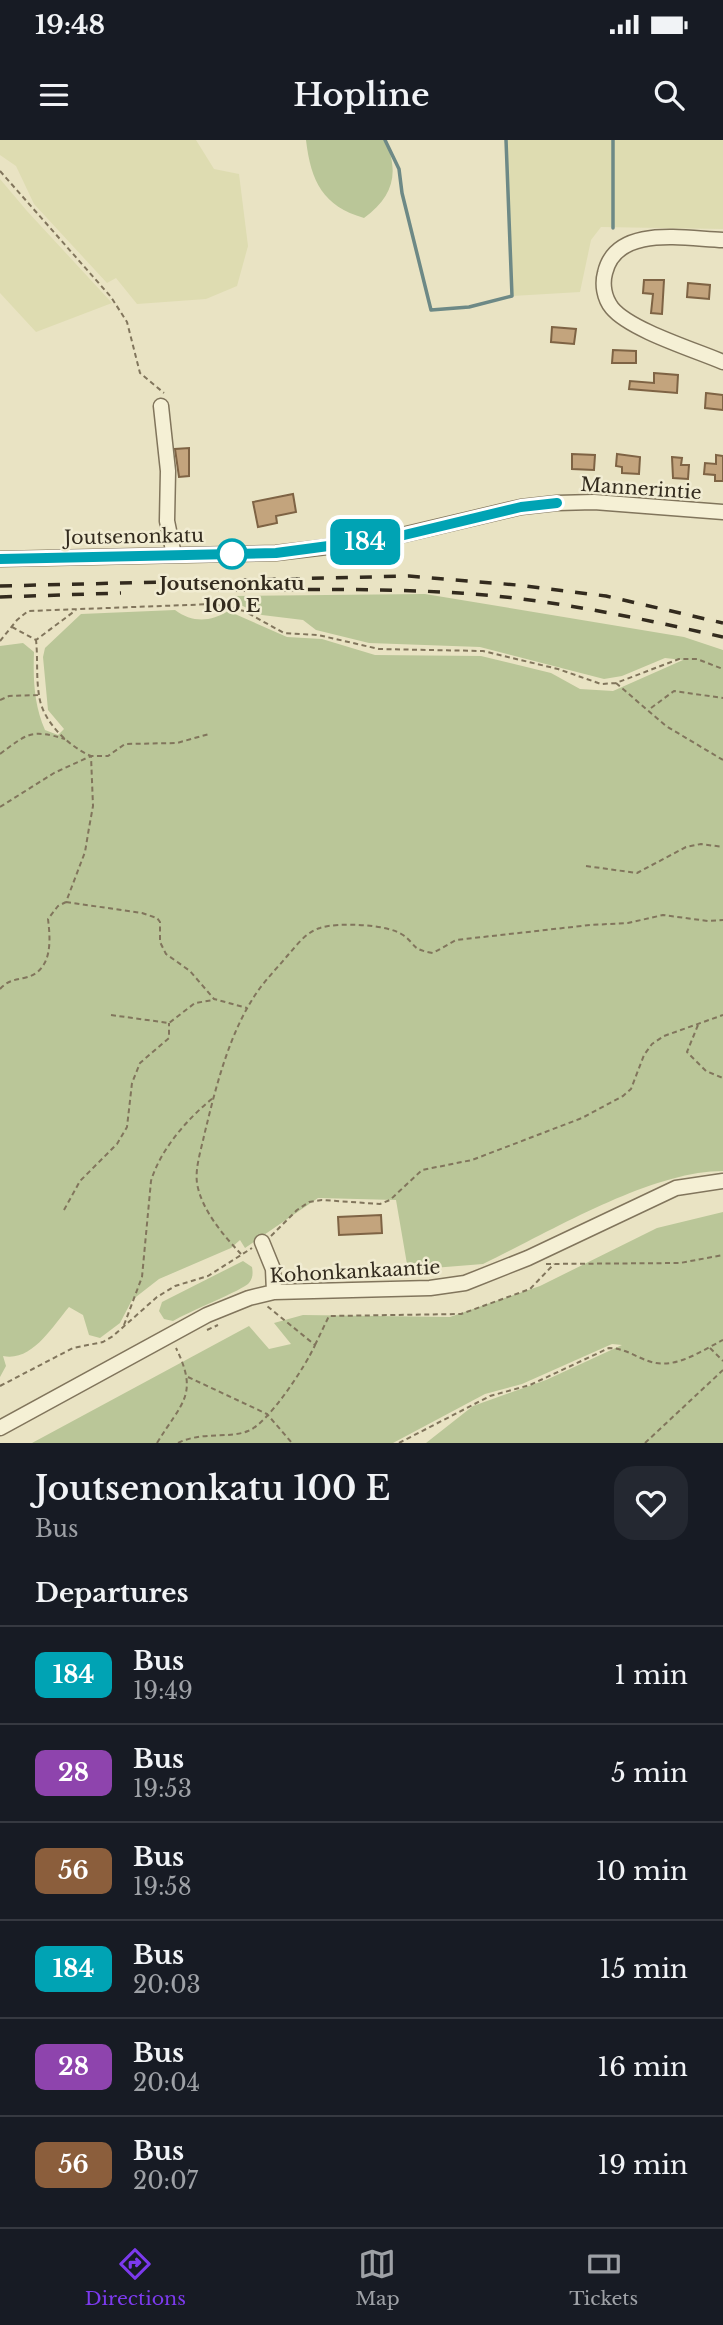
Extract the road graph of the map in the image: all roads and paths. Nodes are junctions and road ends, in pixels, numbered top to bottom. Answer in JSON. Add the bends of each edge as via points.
{"nodes":[{"id":1,"x":0,"y":171,"type":"edge"},
{"id":2,"x":723,"y":240,"type":"edge"},
{"id":3,"x":723,"y":362,"type":"edge"},
{"id":4,"x":161,"y":406,"type":"joint"},
{"id":5,"x":557,"y":503,"type":"joint"},
{"id":6,"x":723,"y":512,"type":"edge"},
{"id":7,"x":174,"y":555,"type":"junction"},
{"id":8,"x":0,"y":559,"type":"edge"},
{"id":9,"x":77,"y":609,"type":"junction"},
{"id":10,"x":12,"y":627,"type":"junction"},
{"id":11,"x":36,"y":640,"type":"junction"},
{"id":12,"x":0,"y":641,"type":"edge"},
{"id":13,"x":723,"y":669,"type":"edge"},
{"id":14,"x":616,"y":683,"type":"junction"},
{"id":15,"x":39,"y":695,"type":"junction"},
{"id":16,"x":723,"y":698,"type":"edge"},
{"id":17,"x":0,"y":700,"type":"edge"},
{"id":18,"x":651,"y":708,"type":"dead end"},
{"id":19,"x":209,"y":734,"type":"dead end"},
{"id":20,"x":66,"y":739,"type":"junction"},
{"id":21,"x":0,"y":754,"type":"edge"},
{"id":22,"x":91,"y":756,"type":"junction"},
{"id":23,"x":723,"y":760,"type":"edge"},
{"id":24,"x":0,"y":807,"type":"edge"},
{"id":25,"x":723,"y":847,"type":"edge"},
{"id":26,"x":586,"y":866,"type":"dead end"},
{"id":27,"x":66,"y":902,"type":"junction"},
{"id":28,"x":723,"y":920,"type":"edge"},
{"id":29,"x":0,"y":989,"type":"edge"},
{"id":30,"x":214,"y":999,"type":"junction"},
{"id":31,"x":248,"y":1009,"type":"junction"},
{"id":32,"x":111,"y":1015,"type":"dead end"},
{"id":33,"x":723,"y":1015,"type":"edge"},
{"id":34,"x":169,"y":1023,"type":"junction"},
{"id":35,"x":698,"y":1025,"type":"junction"},
{"id":36,"x":723,"y":1078,"type":"edge"},
{"id":37,"x":214,"y":1097,"type":"junction"},
{"id":38,"x":723,"y":1181,"type":"edge"},
{"id":39,"x":64,"y":1210,"type":"dead end"},
{"id":40,"x":262,"y":1242,"type":"junction"},
{"id":41,"x":241,"y":1255,"type":"junction"},
{"id":42,"x":723,"y":1255,"type":"edge"},
{"id":43,"x":555,"y":1258,"type":"dead end"},
{"id":44,"x":554,"y":1264,"type":"junction"},
{"id":45,"x":276,"y":1298,"type":"junction"},
{"id":46,"x":221,"y":1324,"type":"dead end"},
{"id":47,"x":124,"y":1326,"type":"junction"},
{"id":48,"x":200,"y":1333,"type":"dead end"},
{"id":49,"x":723,"y":1340,"type":"edge"},
{"id":50,"x":315,"y":1345,"type":"junction"},
{"id":51,"x":176,"y":1347,"type":"dead end"},
{"id":52,"x":709,"y":1347,"type":"junction"},
{"id":53,"x":723,"y":1361,"type":"edge"},
{"id":54,"x":723,"y":1370,"type":"edge"},
{"id":55,"x":188,"y":1377,"type":"junction"},
{"id":56,"x":0,"y":1386,"type":"edge"},
{"id":57,"x":267,"y":1414,"type":"junction"},
{"id":58,"x":0,"y":1428,"type":"edge"},
{"id":59,"x":157,"y":1443,"type":"edge"},
{"id":60,"x":178,"y":1443,"type":"edge"},
{"id":61,"x":292,"y":1443,"type":"edge"},
{"id":62,"x":399,"y":1443,"type":"edge"},
{"id":63,"x":645,"y":1443,"type":"edge"}],
"edges":[{"from":1,"to":4,"type":"path","via":[[111,297],[127,322],[141,373],[164,392]]},
{"from":2,"to":3,"type":"street","via":[[646,238],[627,244],[613,254],[602,286],[612,308],[637,326]]},
{"from":4,"to":7,"type":"street","via":[[168,471],[167,521]]},
{"from":5,"to":6,"type":"street","name":"Mannerintie"},
{"from":5,"to":7,"type":"street","name":"Joutsenonkatu","via":[[521,507],[377,541],[276,553]]},
{"from":7,"to":8,"type":"street","name":"Joutsenonkatu"},
{"from":9,"to":10,"type":"path","via":[[28,611]]},
{"from":9,"to":11,"type":"path"},
{"from":9,"to":14,"type":"path","via":[[214,604],[244,611],[284,633],[318,635],[379,649],[483,651],[558,668],[601,684]]},
{"from":10,"to":11,"type":"path"},
{"from":10,"to":12,"type":"path"},
{"from":11,"to":15,"type":"path"},
{"from":13,"to":14,"type":"path","via":[[697,659],[678,659]]},
{"from":14,"to":23,"type":"path","via":[[666,726]]},
{"from":15,"to":17,"type":"path"},
{"from":15,"to":20,"type":"path","via":[[52,725]]},
{"from":16,"to":18,"type":"path","via":[[674,691]]},
{"from":19,"to":22,"type":"path","via":[[177,743],[125,744],[108,756]]},
{"from":20,"to":21,"type":"path","via":[[40,732],[20,739]]},
{"from":20,"to":22,"type":"path"},
{"from":22,"to":24,"type":"path"},
{"from":22,"to":27,"type":"path","via":[[91,817],[85,852]]},
{"from":25,"to":26,"type":"path","via":[[686,847],[637,873]]},
{"from":27,"to":29,"type":"path","via":[[48,919],[48,953],[42,970],[9,981]]},
{"from":27,"to":30,"type":"path","via":[[157,918],[162,948]]},
{"from":28,"to":31,"type":"path","via":[[663,915],[628,923],[456,940],[433,953],[416,950],[402,934],[380,927],[326,927],[305,936]]},
{"from":30,"to":31,"type":"path"},
{"from":30,"to":34,"type":"path","via":[[195,1003]]},
{"from":31,"to":37,"type":"path"},
{"from":32,"to":34,"type":"path"},
{"from":33,"to":35,"type":"path"},
{"from":34,"to":39,"type":"path","via":[[169,1038],[140,1063],[132,1083],[127,1128],[80,1181]]},
{"from":35,"to":36,"type":"path","via":[[687,1052],[706,1071]]},
{"from":35,"to":40,"type":"path","via":[[652,1044],[631,1089],[582,1118],[472,1160],[422,1170],[380,1204],[309,1202]]},
{"from":37,"to":41,"type":"path","via":[[197,1181],[215,1223]]},
{"from":37,"to":47,"type":"path","via":[[155,1168],[142,1276]]},
{"from":38,"to":45,"type":"street","name":"Kohonkankaantie","via":[[676,1188],[465,1283]]},
{"from":40,"to":41,"type":"path"},
{"from":40,"to":45,"type":"street","via":[[273,1269]]},
{"from":41,"to":47,"type":"path","via":[[208,1276],[175,1286]]},
{"from":42,"to":44,"type":"path","via":[[680,1263]]},
{"from":43,"to":44,"type":"path","via":[[544,1264]]},
{"from":44,"to":50,"type":"path","via":[[530,1289],[461,1314],[329,1315]]},
{"from":45,"to":50,"type":"path","via":[[267,1306]]},
{"from":45,"to":58,"type":"street","name":"Kohonkankaantie","via":[[249,1298],[207,1315]]},
{"from":46,"to":48,"type":"path"},
{"from":47,"to":56,"type":"path","via":[[103,1342],[73,1348]]},
{"from":49,"to":52,"type":"path"},
{"from":50,"to":57,"type":"path","via":[[296,1380]]},
{"from":51,"to":55,"type":"path"},
{"from":52,"to":53,"type":"path"},
{"from":52,"to":62,"type":"path","via":[[676,1363],[655,1363],[621,1348],[609,1348],[530,1385],[490,1396]]},
{"from":54,"to":63,"type":"path"},
{"from":55,"to":57,"type":"path"},
{"from":55,"to":59,"type":"path","via":[[188,1392]]},
{"from":57,"to":60,"type":"path","via":[[249,1431],[201,1435]]},
{"from":57,"to":61,"type":"path"}]}
